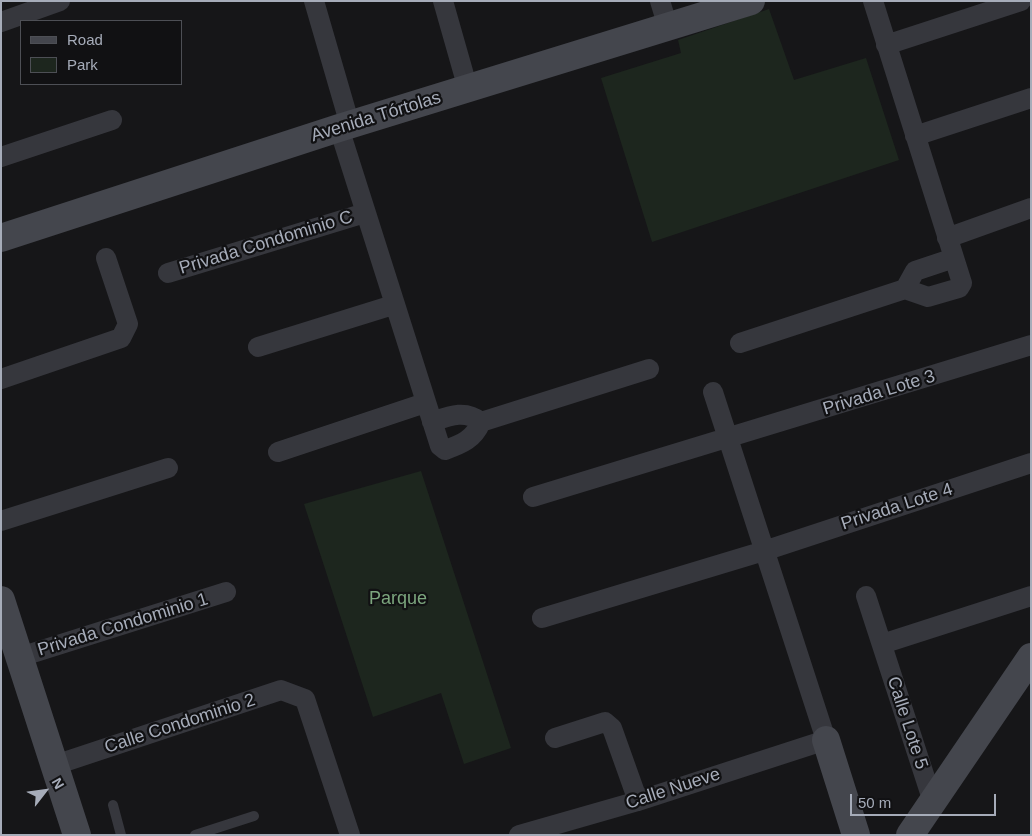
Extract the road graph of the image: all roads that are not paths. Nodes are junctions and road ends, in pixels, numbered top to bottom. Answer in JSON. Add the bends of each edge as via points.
{"nodes":[{"id":1,"x":60,"y":1,"type":"edge"},
{"id":2,"x":314,"y":1,"type":"edge"},
{"id":3,"x":443,"y":1,"type":"edge"},
{"id":4,"x":660,"y":1,"type":"edge"},
{"id":5,"x":751,"y":1,"type":"edge"},
{"id":6,"x":873,"y":1,"type":"edge"},
{"id":7,"x":1021,"y":1,"type":"edge"},
{"id":8,"x":1,"y":22,"type":"edge"},
{"id":9,"x":668,"y":27,"type":"junction"},
{"id":10,"x":886,"y":44,"type":"junction"},
{"id":11,"x":468,"y":89,"type":"junction"},
{"id":12,"x":1031,"y":98,"type":"edge"},
{"id":13,"x":112,"y":120,"type":"dead end"},
{"id":14,"x":344,"y":126,"type":"junction"},
{"id":15,"x":915,"y":136,"type":"junction"},
{"id":16,"x":1,"y":157,"type":"edge"},
{"id":17,"x":1031,"y":208,"type":"edge"},
{"id":18,"x":365,"y":213,"type":"junction"},
{"id":19,"x":1,"y":238,"type":"edge"},
{"id":20,"x":947,"y":238,"type":"junction"},
{"id":21,"x":106,"y":258,"type":"dead end"},
{"id":22,"x":954,"y":258,"type":"junction"},
{"id":23,"x":168,"y":273,"type":"dead end"},
{"id":24,"x":905,"y":289,"type":"junction"},
{"id":25,"x":393,"y":305,"type":"junction"},
{"id":26,"x":740,"y":343,"type":"dead end"},
{"id":27,"x":1031,"y":346,"type":"edge"},
{"id":28,"x":258,"y":347,"type":"dead end"},
{"id":29,"x":648,"y":369,"type":"dead end"},
{"id":30,"x":1,"y":379,"type":"edge"},
{"id":31,"x":713,"y":392,"type":"dead end"},
{"id":32,"x":425,"y":403,"type":"junction"},
{"id":33,"x":432,"y":422,"type":"junction"},
{"id":34,"x":481,"y":422,"type":"junction"},
{"id":35,"x":728,"y":440,"type":"junction"},
{"id":36,"x":278,"y":452,"type":"dead end"},
{"id":37,"x":1031,"y":463,"type":"edge"},
{"id":38,"x":168,"y":468,"type":"dead end"},
{"id":39,"x":533,"y":497,"type":"dead end"},
{"id":40,"x":1,"y":521,"type":"edge"},
{"id":41,"x":764,"y":551,"type":"junction"},
{"id":42,"x":226,"y":592,"type":"dead end"},
{"id":43,"x":866,"y":596,"type":"dead end"},
{"id":44,"x":1031,"y":596,"type":"edge"},
{"id":45,"x":1,"y":600,"type":"edge"},
{"id":46,"x":542,"y":618,"type":"dead end"},
{"id":47,"x":882,"y":644,"type":"junction"},
{"id":48,"x":20,"y":657,"type":"junction"},
{"id":49,"x":1031,"y":657,"type":"edge"},
{"id":50,"x":555,"y":738,"type":"dead end"},
{"id":51,"x":826,"y":740,"type":"junction"},
{"id":52,"x":55,"y":765,"type":"junction"},
{"id":53,"x":638,"y":801,"type":"junction"},
{"id":54,"x":933,"y":802,"type":"junction"},
{"id":55,"x":113,"y":805,"type":"dead end"},
{"id":56,"x":254,"y":816,"type":"dead end"},
{"id":57,"x":78,"y":835,"type":"edge"},
{"id":58,"x":122,"y":835,"type":"edge"},
{"id":59,"x":194,"y":835,"type":"edge"},
{"id":60,"x":350,"y":835,"type":"edge"},
{"id":61,"x":519,"y":835,"type":"edge"},
{"id":62,"x":856,"y":835,"type":"edge"},
{"id":63,"x":910,"y":835,"type":"edge"}],
"edges":[{"from":1,"to":8,"type":"street"},
{"from":2,"to":14,"type":"street"},
{"from":3,"to":11,"type":"street"},
{"from":4,"to":9,"type":"street"},
{"from":5,"to":9,"type":"street","name":"Avenida Tórtolas"},
{"from":6,"to":10,"type":"street"},
{"from":7,"to":10,"type":"street"},
{"from":9,"to":11,"type":"street","name":"Avenida Tórtolas"},
{"from":10,"to":15,"type":"street"},
{"from":11,"to":14,"type":"street","name":"Avenida Tórtolas"},
{"from":12,"to":15,"type":"street"},
{"from":13,"to":16,"type":"street"},
{"from":14,"to":18,"type":"street"},
{"from":14,"to":19,"type":"street","name":"Avenida Tórtolas"},
{"from":15,"to":20,"type":"street"},
{"from":17,"to":20,"type":"street"},
{"from":18,"to":23,"type":"street","name":"Privada Condominio C"},
{"from":18,"to":25,"type":"street"},
{"from":20,"to":22,"type":"street"},
{"from":21,"to":30,"type":"street","via":[[128,324],[120,338]]},
{"from":22,"to":24,"type":"street","via":[[915,271]]},
{"from":22,"to":24,"type":"street","via":[[962,283],[959,288],[928,298]]},
{"from":24,"to":26,"type":"street"},
{"from":25,"to":28,"type":"street"},
{"from":25,"to":32,"type":"street"},
{"from":27,"to":35,"type":"street","name":"Privada Lote 3"},
{"from":29,"to":34,"type":"street"},
{"from":31,"to":35,"type":"street"},
{"from":32,"to":33,"type":"street"},
{"from":32,"to":36,"type":"street"},
{"from":33,"to":34,"type":"street","via":[[466,414]]},
{"from":33,"to":34,"type":"street","via":[[440,446],[445,450],[471,438]]},
{"from":35,"to":39,"type":"street","name":"Privada Lote 3"},
{"from":35,"to":41,"type":"street"},
{"from":37,"to":41,"type":"street","name":"Privada Lote 4"},
{"from":38,"to":40,"type":"street"},
{"from":41,"to":46,"type":"street","name":"Privada Lote 4"},
{"from":41,"to":51,"type":"street"},
{"from":42,"to":48,"type":"street","name":"Privada Condominio 1"},
{"from":43,"to":47,"type":"street","name":"Calle Lote 5"},
{"from":44,"to":47,"type":"street"},
{"from":45,"to":48,"type":"street"},
{"from":47,"to":54,"type":"street","name":"Calle Lote 5"},
{"from":48,"to":52,"type":"street"},
{"from":49,"to":54,"type":"street"},
{"from":50,"to":53,"type":"street","via":[[605,722],[612,728]]},
{"from":51,"to":53,"type":"street","name":"Calle Nueve"},
{"from":51,"to":62,"type":"street"},
{"from":52,"to":57,"type":"street"},
{"from":52,"to":60,"type":"street","name":"Calle Condominio 2","via":[[281,690],[305,699]]},
{"from":53,"to":61,"type":"street","name":"Calle Nueve"},
{"from":54,"to":63,"type":"street"},
{"from":55,"to":58,"type":"lane"},
{"from":56,"to":59,"type":"lane"}]}
